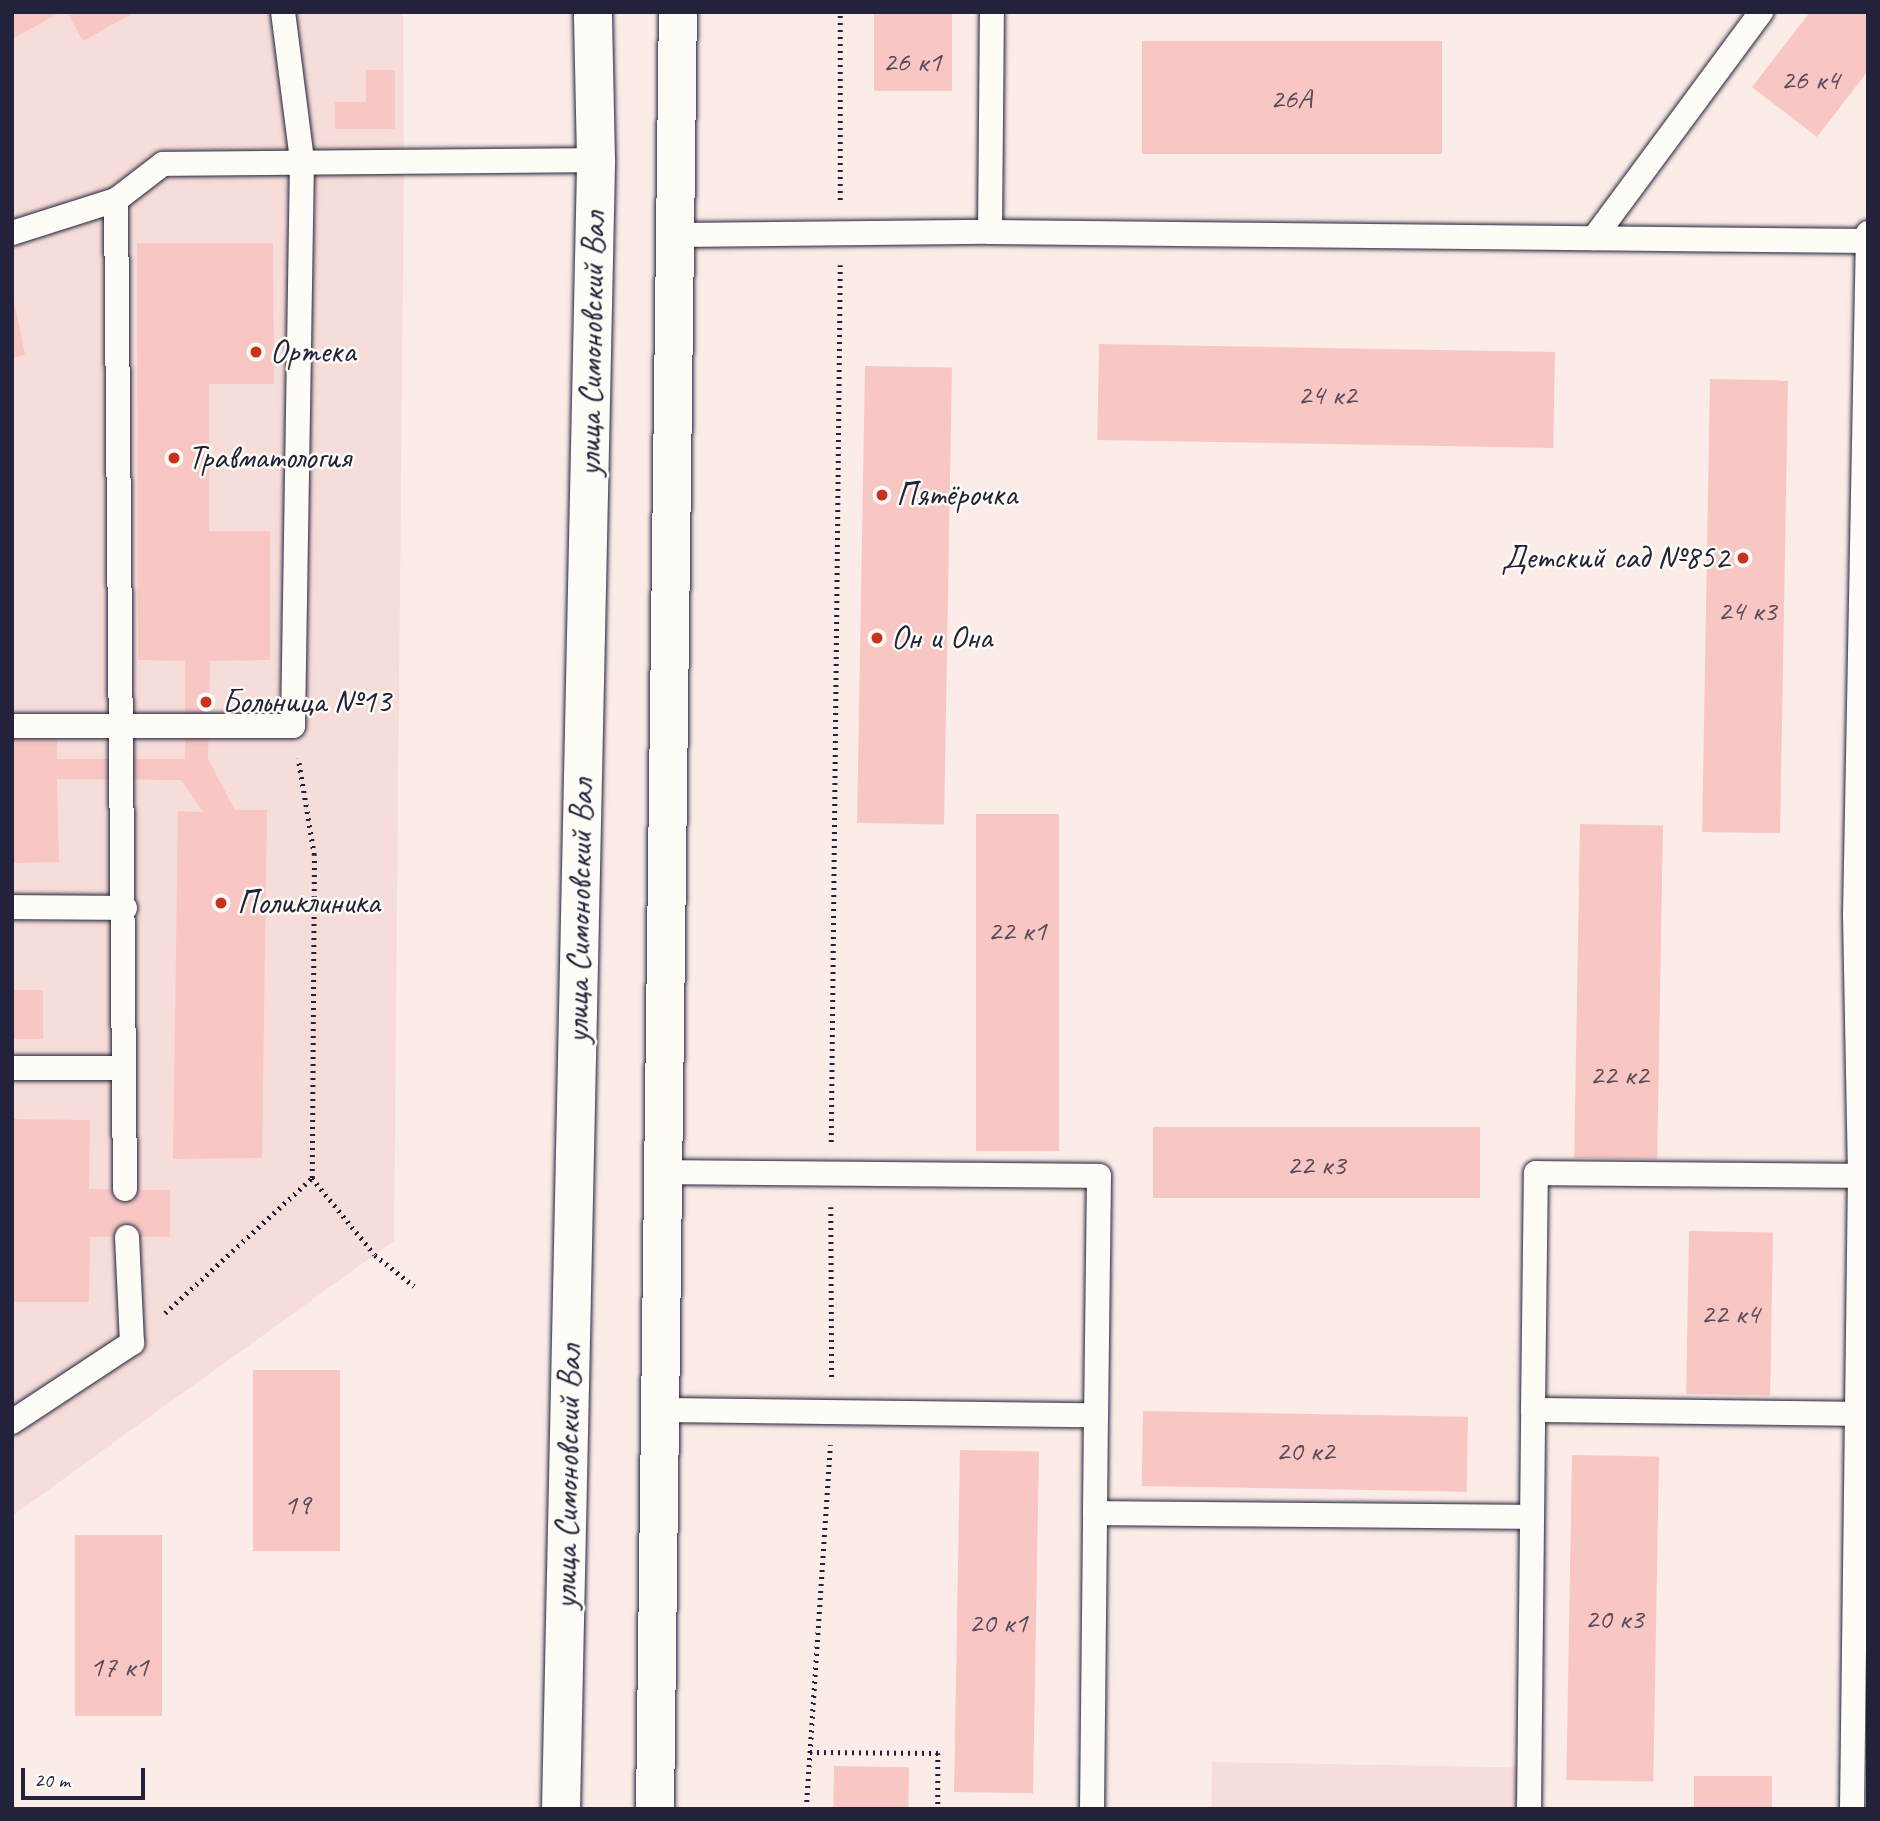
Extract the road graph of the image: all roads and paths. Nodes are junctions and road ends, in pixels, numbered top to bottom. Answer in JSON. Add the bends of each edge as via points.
{"nodes":[{"id":1,"x":283,"y":12,"type":"edge"},
{"id":2,"x":593,"y":12,"type":"edge"},
{"id":3,"x":678,"y":12,"type":"edge"},
{"id":4,"x":841,"y":12,"type":"edge"},
{"id":5,"x":992,"y":12,"type":"edge"},
{"id":6,"x":1761,"y":12,"type":"edge"},
{"id":7,"x":302,"y":160,"type":"junction"},
{"id":8,"x":596,"y":160,"type":"junction"},
{"id":9,"x":116,"y":200,"type":"junction"},
{"id":10,"x":840,"y":232,"type":"junction"},
{"id":11,"x":990,"y":232,"type":"junction"},
{"id":12,"x":12,"y":233,"type":"edge"},
{"id":13,"x":678,"y":235,"type":"junction"},
{"id":14,"x":1594,"y":238,"type":"junction"},
{"id":15,"x":1866,"y":238,"type":"edge"},
{"id":16,"x":12,"y":726,"type":"edge"},
{"id":17,"x":124,"y":726,"type":"junction"},
{"id":18,"x":293,"y":726,"type":"junction"},
{"id":19,"x":12,"y":907,"type":"edge"},
{"id":20,"x":125,"y":908,"type":"junction"},
{"id":21,"x":1861,"y":915,"type":"edge"},
{"id":22,"x":12,"y":1068,"type":"edge"},
{"id":23,"x":124,"y":1068,"type":"junction"},
{"id":24,"x":663,"y":1171,"type":"junction"},
{"id":25,"x":831,"y":1174,"type":"junction"},
{"id":26,"x":1860,"y":1176,"type":"junction"},
{"id":27,"x":312,"y":1178,"type":"junction"},
{"id":28,"x":125,"y":1189,"type":"dead end"},
{"id":29,"x":127,"y":1237,"type":"dead end"},
{"id":30,"x":414,"y":1286,"type":"dead end"},
{"id":31,"x":132,"y":1343,"type":"junction"},
{"id":32,"x":658,"y":1410,"type":"junction"},
{"id":33,"x":1533,"y":1410,"type":"junction"},
{"id":34,"x":832,"y":1412,"type":"junction"},
{"id":35,"x":1857,"y":1414,"type":"junction"},
{"id":36,"x":1096,"y":1415,"type":"junction"},
{"id":37,"x":12,"y":1422,"type":"edge"},
{"id":38,"x":1095,"y":1513,"type":"junction"},
{"id":39,"x":1532,"y":1517,"type":"junction"},
{"id":40,"x":810,"y":1752,"type":"junction"},
{"id":41,"x":561,"y":1809,"type":"edge"},
{"id":42,"x":654,"y":1809,"type":"edge"},
{"id":43,"x":807,"y":1809,"type":"edge"},
{"id":44,"x":938,"y":1809,"type":"edge"},
{"id":45,"x":1092,"y":1809,"type":"edge"},
{"id":46,"x":1530,"y":1809,"type":"edge"},
{"id":47,"x":1852,"y":1809,"type":"edge"}],
"edges":[{"from":1,"to":7,"type":"lane"},
{"from":2,"to":8,"type":"main road","name":"улица Симоновский Вал"},
{"from":3,"to":13,"type":"main road"},
{"from":4,"to":10,"type":"path"},
{"from":5,"to":11,"type":"lane"},
{"from":6,"to":14,"type":"lane"},
{"from":7,"to":8,"type":"lane"},
{"from":7,"to":9,"type":"lane","via":[[163,164]]},
{"from":7,"to":18,"type":"lane"},
{"from":8,"to":41,"type":"main road","name":"улица Симоновский Вал"},
{"from":9,"to":12,"type":"lane"},
{"from":9,"to":17,"type":"lane"},
{"from":10,"to":11,"type":"lane"},
{"from":10,"to":13,"type":"lane"},
{"from":10,"to":25,"type":"path"},
{"from":11,"to":14,"type":"lane"},
{"from":13,"to":24,"type":"main road"},
{"from":14,"to":15,"type":"lane"},
{"from":15,"to":21,"type":"lane"},
{"from":16,"to":17,"type":"lane"},
{"from":17,"to":18,"type":"lane"},
{"from":17,"to":20,"type":"lane"},
{"from":18,"to":27,"type":"path","via":[[314,855]]},
{"from":19,"to":20,"type":"lane"},
{"from":20,"to":23,"type":"lane"},
{"from":21,"to":26,"type":"lane"},
{"from":22,"to":23,"type":"lane"},
{"from":23,"to":28,"type":"lane"},
{"from":24,"to":25,"type":"lane"},
{"from":24,"to":32,"type":"main road"},
{"from":25,"to":34,"type":"path"},
{"from":25,"to":36,"type":"lane","via":[[1098,1176]]},
{"from":26,"to":33,"type":"lane","via":[[1536,1173]]},
{"from":26,"to":35,"type":"lane"},
{"from":27,"to":30,"type":"path","via":[[375,1255]]},
{"from":27,"to":31,"type":"path"},
{"from":29,"to":31,"type":"lane"},
{"from":31,"to":37,"type":"lane"},
{"from":32,"to":34,"type":"lane"},
{"from":32,"to":42,"type":"main road"},
{"from":33,"to":35,"type":"lane"},
{"from":33,"to":39,"type":"lane"},
{"from":34,"to":36,"type":"lane"},
{"from":34,"to":40,"type":"path"},
{"from":35,"to":47,"type":"lane"},
{"from":36,"to":38,"type":"lane"},
{"from":38,"to":39,"type":"lane"},
{"from":38,"to":45,"type":"lane"},
{"from":39,"to":46,"type":"lane"},
{"from":40,"to":43,"type":"path"},
{"from":40,"to":44,"type":"path","via":[[938,1753]]}]}
